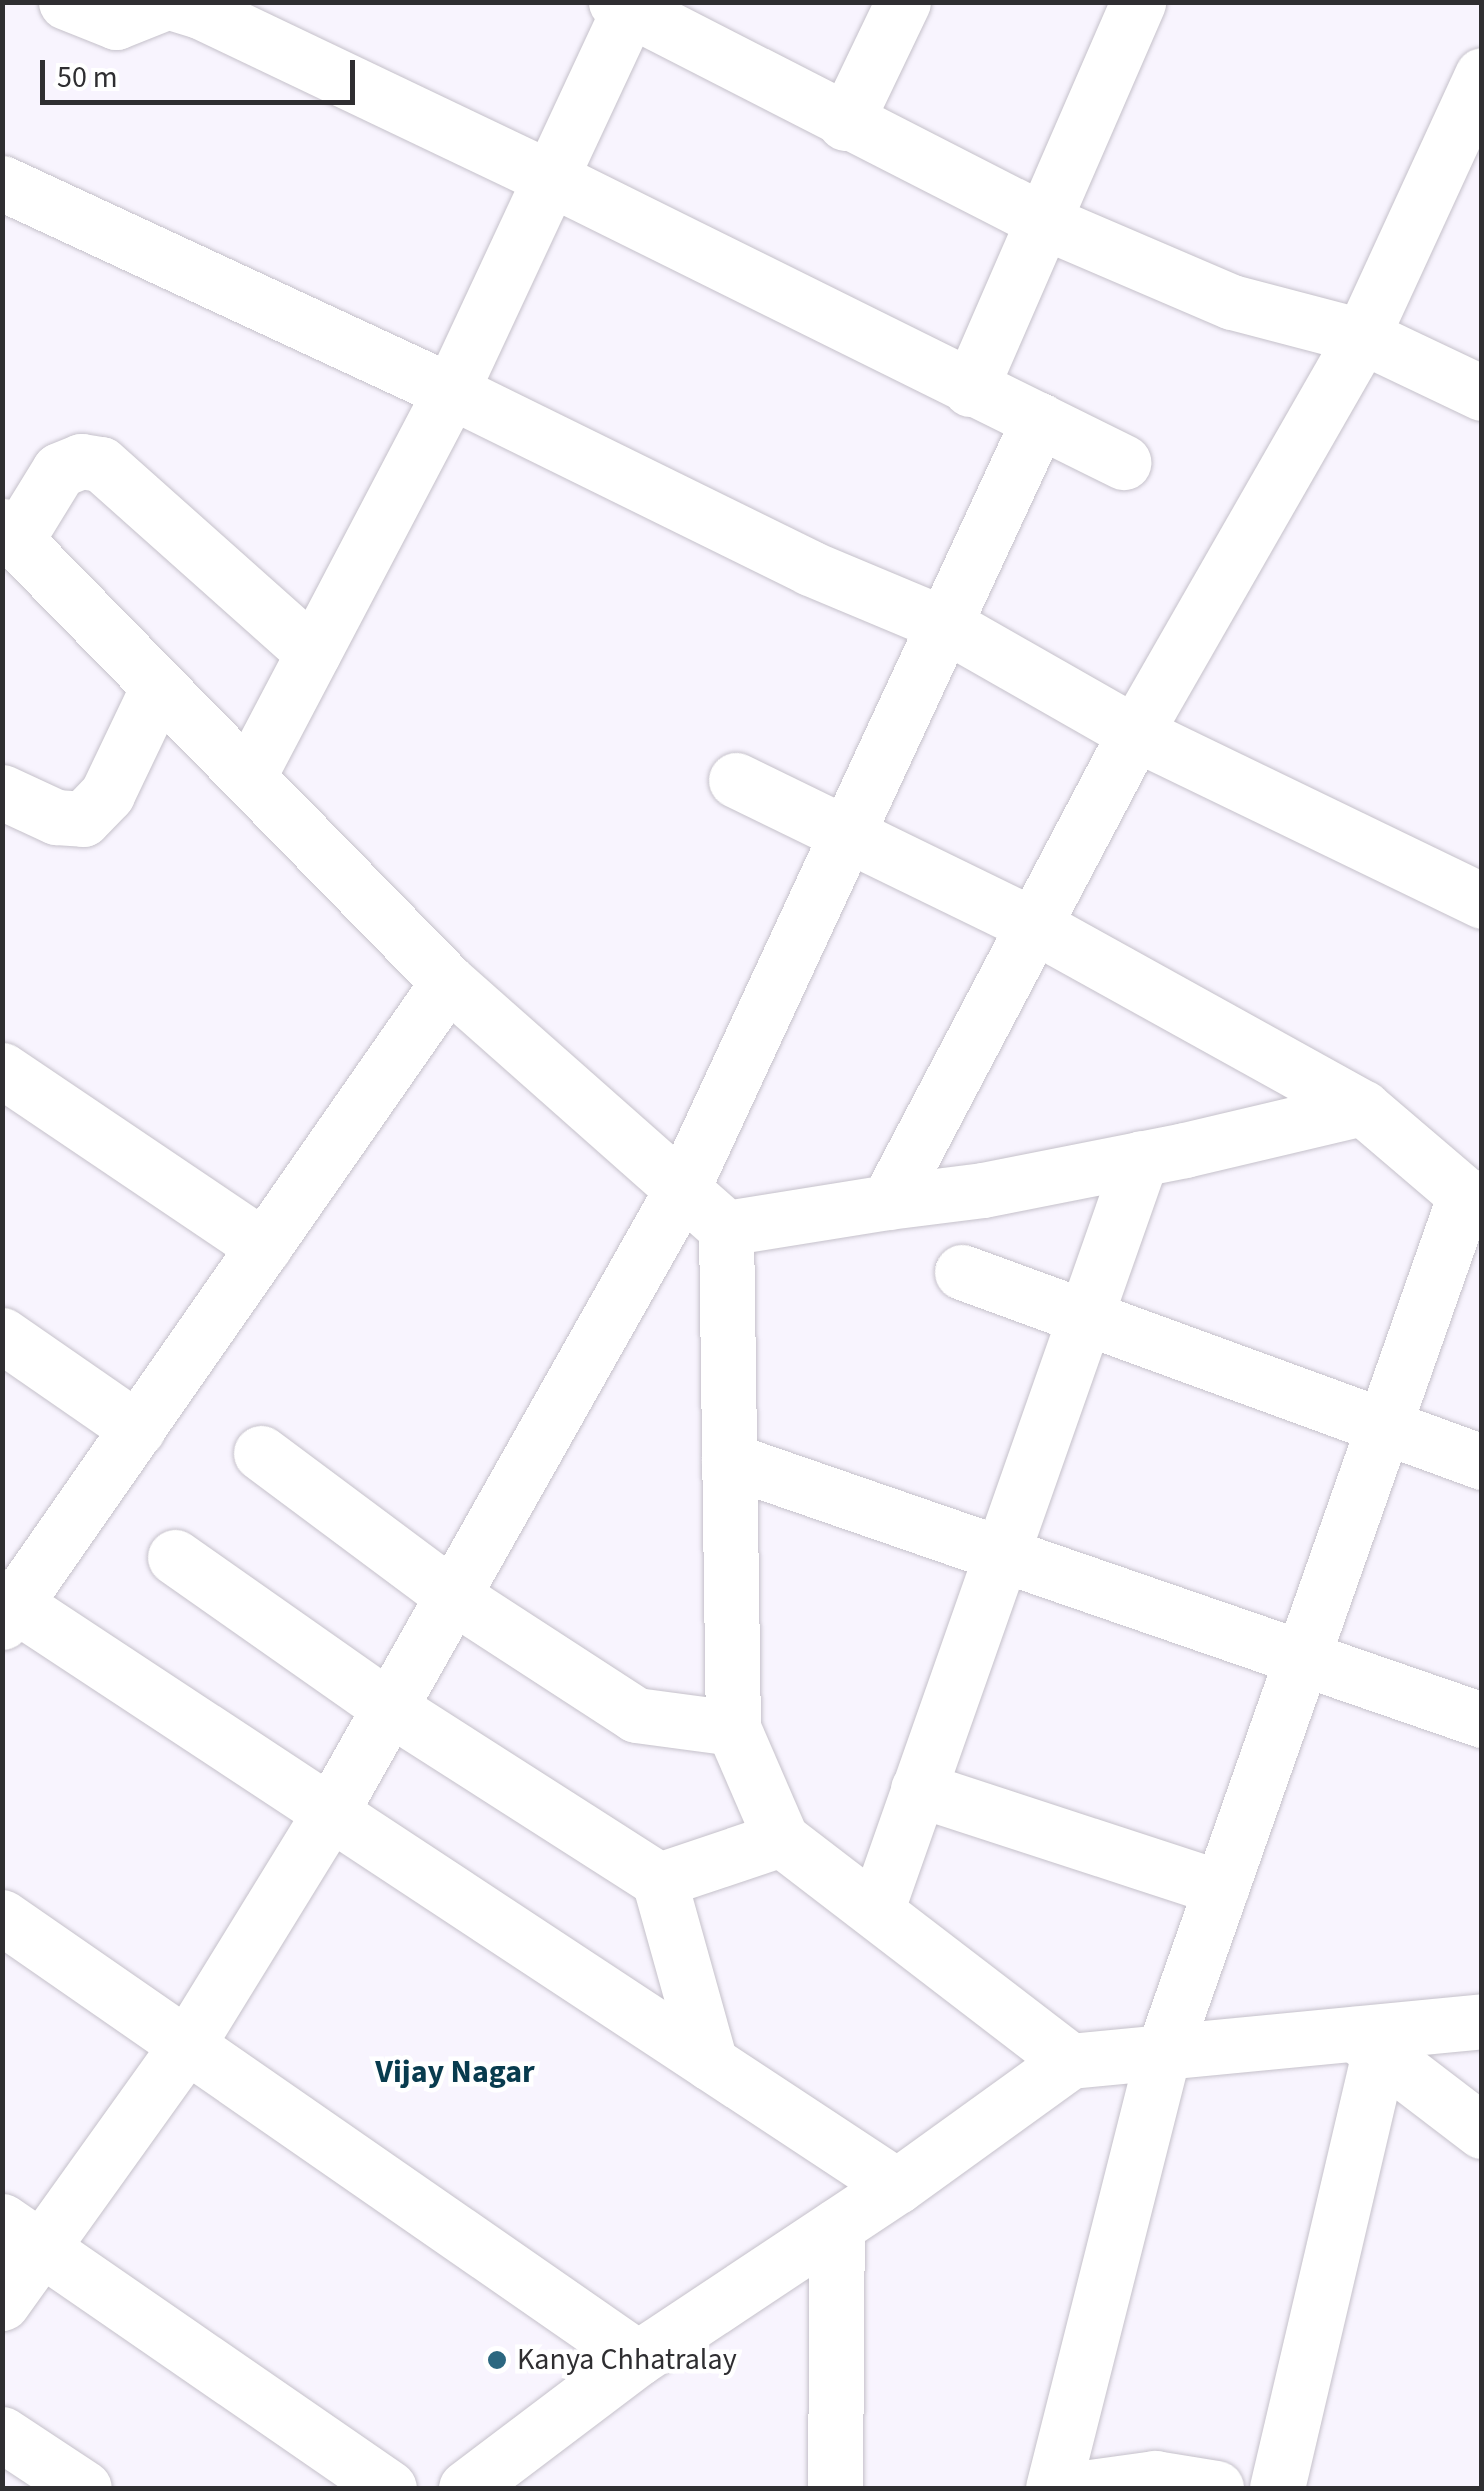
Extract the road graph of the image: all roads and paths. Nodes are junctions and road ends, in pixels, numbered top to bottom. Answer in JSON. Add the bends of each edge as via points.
{"nodes":[{"id":1,"x":66,"y":2,"type":"edge"},
{"id":2,"x":168,"y":2,"type":"edge"},
{"id":3,"x":903,"y":2,"type":"edge"},
{"id":4,"x":1138,"y":2,"type":"edge"},
{"id":5,"x":626,"y":5,"type":"edge"},
{"id":6,"x":1482,"y":74,"type":"edge"},
{"id":7,"x":845,"y":122,"type":"junction"},
{"id":8,"x":550,"y":178,"type":"junction"},
{"id":9,"x":2,"y":183,"type":"edge"},
{"id":10,"x":1046,"y":222,"type":"junction"},
{"id":11,"x":1362,"y":336,"type":"junction"},
{"id":12,"x":970,"y":389,"type":"junction"},
{"id":13,"x":451,"y":391,"type":"junction"},
{"id":14,"x":1482,"y":393,"type":"edge"},
{"id":15,"x":1039,"y":420,"type":"junction"},
{"id":16,"x":1123,"y":462,"type":"dead end"},
{"id":17,"x":10,"y":533,"type":"edge"},
{"id":18,"x":944,"y":624,"type":"junction"},
{"id":19,"x":314,"y":653,"type":"junction"},
{"id":20,"x":158,"y":689,"type":"junction"},
{"id":21,"x":1134,"y":733,"type":"junction"},
{"id":22,"x":248,"y":777,"type":"junction"},
{"id":23,"x":736,"y":780,"type":"dead end"},
{"id":24,"x":2,"y":792,"type":"edge"},
{"id":25,"x":848,"y":834,"type":"junction"},
{"id":26,"x":1482,"y":901,"type":"edge"},
{"id":27,"x":1033,"y":925,"type":"junction"},
{"id":28,"x":448,"y":982,"type":"junction"},
{"id":29,"x":2,"y":1070,"type":"edge"},
{"id":30,"x":1363,"y":1108,"type":"junction"},
{"id":31,"x":1141,"y":1158,"type":"junction"},
{"id":32,"x":682,"y":1190,"type":"junction"},
{"id":33,"x":1473,"y":1198,"type":"edge"},
{"id":34,"x":888,"y":1202,"type":"junction"},
{"id":35,"x":726,"y":1228,"type":"junction"},
{"id":36,"x":264,"y":1247,"type":"junction"},
{"id":37,"x":962,"y":1272,"type":"dead end"},
{"id":38,"x":1084,"y":1316,"type":"junction"},
{"id":39,"x":2,"y":1335,"type":"edge"},
{"id":40,"x":1384,"y":1426,"type":"junction"},
{"id":41,"x":138,"y":1429,"type":"junction"},
{"id":42,"x":261,"y":1453,"type":"dead end"},
{"id":43,"x":729,"y":1460,"type":"junction"},
{"id":44,"x":1482,"y":1462,"type":"edge"},
{"id":45,"x":1000,"y":1554,"type":"junction"},
{"id":46,"x":175,"y":1557,"type":"dead end"},
{"id":47,"x":453,"y":1596,"type":"junction"},
{"id":48,"x":7,"y":1608,"type":"edge"},
{"id":49,"x":1302,"y":1658,"type":"junction"},
{"id":50,"x":390,"y":1708,"type":"junction"},
{"id":51,"x":1482,"y":1720,"type":"edge"},
{"id":52,"x":734,"y":1728,"type":"junction"},
{"id":53,"x":918,"y":1789,"type":"junction"},
{"id":54,"x":330,"y":1813,"type":"junction"},
{"id":55,"x":780,"y":1839,"type":"junction"},
{"id":56,"x":659,"y":1880,"type":"junction"},
{"id":57,"x":1221,"y":1888,"type":"junction"},
{"id":58,"x":876,"y":1912,"type":"junction"},
{"id":59,"x":2,"y":1917,"type":"edge"},
{"id":60,"x":1482,"y":2022,"type":"edge"},
{"id":61,"x":1367,"y":2044,"type":"junction"},
{"id":62,"x":187,"y":2045,"type":"junction"},
{"id":63,"x":1163,"y":2053,"type":"junction"},
{"id":64,"x":1070,"y":2061,"type":"junction"},
{"id":65,"x":710,"y":2063,"type":"junction"},
{"id":66,"x":1482,"y":2131,"type":"edge"},
{"id":67,"x":898,"y":2186,"type":"junction"},
{"id":68,"x":837,"y":2226,"type":"junction"},
{"id":69,"x":23,"y":2235,"type":"edge"},
{"id":70,"x":2,"y":2303,"type":"edge"},
{"id":71,"x":638,"y":2358,"type":"junction"},
{"id":72,"x":2,"y":2434,"type":"edge"},
{"id":73,"x":84,"y":2488,"type":"edge"},
{"id":74,"x":389,"y":2488,"type":"edge"},
{"id":75,"x":466,"y":2488,"type":"edge"},
{"id":76,"x":835,"y":2488,"type":"edge"},
{"id":77,"x":1053,"y":2488,"type":"edge"},
{"id":78,"x":1083,"y":2488,"type":"edge"},
{"id":79,"x":1216,"y":2488,"type":"edge"},
{"id":80,"x":1277,"y":2488,"type":"edge"}],
"edges":[{"from":1,"to":2,"type":"street","via":[[116,22]]},
{"from":2,"to":8,"type":"street","via":[[202,12]]},
{"from":3,"to":7,"type":"street"},
{"from":4,"to":10,"type":"street"},
{"from":5,"to":7,"type":"street"},
{"from":5,"to":8,"type":"street"},
{"from":6,"to":11,"type":"street"},
{"from":7,"to":10,"type":"street"},
{"from":8,"to":12,"type":"street"},
{"from":8,"to":13,"type":"street"},
{"from":9,"to":13,"type":"street"},
{"from":10,"to":11,"type":"street","via":[[1232,302]]},
{"from":10,"to":12,"type":"street"},
{"from":11,"to":14,"type":"street"},
{"from":11,"to":21,"type":"street"},
{"from":12,"to":15,"type":"street"},
{"from":13,"to":18,"type":"street","via":[[810,568]]},
{"from":13,"to":19,"type":"street"},
{"from":15,"to":16,"type":"street"},
{"from":15,"to":18,"type":"street"},
{"from":17,"to":19,"type":"street","via":[[59,470],[81,461],[101,464]]},
{"from":17,"to":20,"type":"street"},
{"from":18,"to":21,"type":"street"},
{"from":18,"to":25,"type":"street"},
{"from":19,"to":22,"type":"street"},
{"from":20,"to":22,"type":"street"},
{"from":20,"to":24,"type":"street","via":[[106,794],[82,819],[56,817]]},
{"from":21,"to":26,"type":"street"},
{"from":21,"to":27,"type":"street"},
{"from":22,"to":28,"type":"street"},
{"from":23,"to":25,"type":"street"},
{"from":25,"to":27,"type":"street"},
{"from":25,"to":32,"type":"street"},
{"from":27,"to":30,"type":"street"},
{"from":27,"to":34,"type":"street"},
{"from":28,"to":32,"type":"street"},
{"from":28,"to":36,"type":"street"},
{"from":29,"to":36,"type":"street"},
{"from":30,"to":31,"type":"street"},
{"from":30,"to":33,"type":"street"},
{"from":31,"to":34,"type":"street"},
{"from":31,"to":38,"type":"street"},
{"from":32,"to":35,"type":"street"},
{"from":32,"to":47,"type":"street"},
{"from":33,"to":40,"type":"street"},
{"from":34,"to":35,"type":"street"},
{"from":35,"to":43,"type":"street"},
{"from":36,"to":41,"type":"street"},
{"from":37,"to":38,"type":"street"},
{"from":38,"to":40,"type":"street"},
{"from":38,"to":45,"type":"street"},
{"from":39,"to":41,"type":"street"},
{"from":40,"to":44,"type":"street"},
{"from":40,"to":49,"type":"street"},
{"from":41,"to":48,"type":"street"},
{"from":42,"to":47,"type":"street"},
{"from":43,"to":45,"type":"street"},
{"from":43,"to":52,"type":"street"},
{"from":45,"to":49,"type":"street"},
{"from":45,"to":53,"type":"street"},
{"from":46,"to":50,"type":"street"},
{"from":47,"to":50,"type":"street"},
{"from":47,"to":52,"type":"street","via":[[636,1715]]},
{"from":48,"to":54,"type":"street"},
{"from":49,"to":51,"type":"street"},
{"from":49,"to":57,"type":"street"},
{"from":50,"to":54,"type":"street"},
{"from":50,"to":56,"type":"street"},
{"from":52,"to":55,"type":"street"},
{"from":53,"to":57,"type":"street"},
{"from":53,"to":58,"type":"street"},
{"from":54,"to":62,"type":"street"},
{"from":54,"to":65,"type":"street"},
{"from":55,"to":56,"type":"street"},
{"from":55,"to":58,"type":"street"},
{"from":56,"to":65,"type":"street"},
{"from":57,"to":63,"type":"street"},
{"from":58,"to":64,"type":"street"},
{"from":59,"to":62,"type":"street"},
{"from":60,"to":61,"type":"street"},
{"from":61,"to":63,"type":"street"},
{"from":61,"to":66,"type":"street"},
{"from":61,"to":80,"type":"street"},
{"from":62,"to":69,"type":"street"},
{"from":62,"to":71,"type":"street"},
{"from":63,"to":64,"type":"street"},
{"from":63,"to":77,"type":"street"},
{"from":64,"to":67,"type":"street"},
{"from":65,"to":67,"type":"street"},
{"from":67,"to":68,"type":"street"},
{"from":68,"to":71,"type":"street"},
{"from":68,"to":76,"type":"street"},
{"from":69,"to":70,"type":"street"},
{"from":69,"to":74,"type":"street"},
{"from":71,"to":75,"type":"street"},
{"from":72,"to":73,"type":"street"},
{"from":78,"to":79,"type":"street","via":[[1155,2478]]}]}
